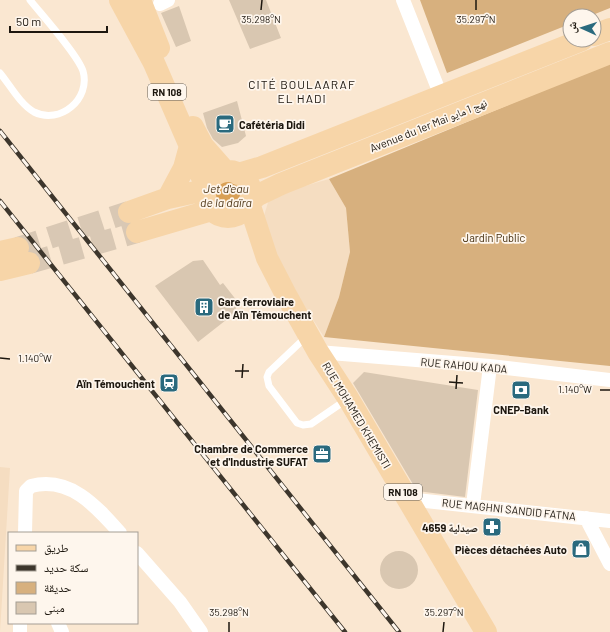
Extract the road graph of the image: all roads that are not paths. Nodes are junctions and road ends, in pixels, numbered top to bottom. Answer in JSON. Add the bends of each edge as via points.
{"nodes":[{"id":1,"x":30,"y":0,"type":"edge"},
{"id":2,"x":120,"y":0,"type":"edge"},
{"id":3,"x":403,"y":0,"type":"edge"},
{"id":4,"x":156,"y":1,"type":"edge"},
{"id":5,"x":562,"y":48,"type":"edge"},
{"id":6,"x":610,"y":53,"type":"edge"},
{"id":7,"x":0,"y":73,"type":"edge"},
{"id":8,"x":441,"y":96,"type":"junction"},
{"id":9,"x":190,"y":146,"type":"junction"},
{"id":10,"x":232,"y":172,"type":"junction"},
{"id":11,"x":205,"y":189,"type":"junction"},
{"id":12,"x":168,"y":198,"type":"junction"},
{"id":13,"x":249,"y":202,"type":"junction"},
{"id":14,"x":220,"y":214,"type":"junction"},
{"id":15,"x":16,"y":254,"type":"tunnel mouth"},
{"id":16,"x":267,"y":258,"type":"junction"},
{"id":17,"x":0,"y":270,"type":"edge"},
{"id":18,"x":314,"y":343,"type":"junction"},
{"id":19,"x":490,"y":366,"type":"junction"},
{"id":20,"x":610,"y":380,"type":"edge"},
{"id":21,"x":348,"y":398,"type":"junction"},
{"id":22,"x":407,"y":499,"type":"junction"},
{"id":23,"x":473,"y":505,"type":"junction"},
{"id":24,"x":586,"y":518,"type":"junction"},
{"id":25,"x":610,"y":521,"type":"edge"},
{"id":26,"x":25,"y":532,"type":"edge"},
{"id":27,"x":119,"y":532,"type":"edge"},
{"id":28,"x":138,"y":554,"type":"edge"},
{"id":29,"x":610,"y":564,"type":"edge"},
{"id":30,"x":201,"y":632,"type":"edge"},
{"id":31,"x":486,"y":632,"type":"edge"}],
"edges":[{"from":1,"to":7,"type":"lane","via":[[81,65],[84,82],[80,97],[76,104],[61,114],[43,115],[28,107]]},
{"from":2,"to":9,"type":"main road","number":"RN 108","via":[[154,63]]},
{"from":3,"to":8,"type":"street"},
{"from":4,"to":10,"type":"main road","number":"RN 108","via":[[162,58],[194,131],[203,146]]},
{"from":5,"to":8,"type":"main road","name":"Avenue du 1er Mai نهج 1 مايو"},
{"from":6,"to":13,"type":"main road","name":"Avenue du 1er Mai نهج 1 مايو","via":[[281,184]]},
{"from":8,"to":10,"type":"main road","name":"Avenue du 1er Mai نهج 1 مايو","via":[[262,167]]},
{"from":9,"to":11,"type":"main road","number":"RN 108"},
{"from":9,"to":12,"type":"main road","via":[[184,168]]},
{"from":10,"to":11,"type":"main road","via":[[213,176]]},
{"from":10,"to":13,"type":"main road","via":[[248,183],[251,196]]},
{"from":11,"to":12,"type":"main road"},
{"from":11,"to":14,"type":"main road","via":[[206,201]]},
{"from":12,"to":14,"type":"main road","via":[[133,222]]},
{"from":13,"to":14,"type":"main road","via":[[241,213]]},
{"from":13,"to":16,"type":"main road","name":"RUE MOHAMED KHEMISTI","number":"RN 108"},
{"from":14,"to":16,"type":"main road","name":"RUE MOHAMED KHEMISTI","via":[[250,237]]},
{"from":15,"to":17,"type":"main road"},
{"from":16,"to":18,"type":"main road","name":"RUE MOHAMED KHEMISTI","number":"RN 108"},
{"from":18,"to":19,"type":"street","name":"RUE RAHOU KADA"},
{"from":18,"to":21,"type":"main road","name":"RUE MOHAMED KHEMISTI","number":"RN 108"},
{"from":18,"to":21,"type":"lane","via":[[269,372],[269,386],[294,420],[303,425],[311,424]]},
{"from":19,"to":20,"type":"street","name":"RUE RAHOU KADA"},
{"from":19,"to":23,"type":"street"},
{"from":21,"to":22,"type":"main road","name":"RUE MOHAMED KHEMISTI","number":"RN 108"},
{"from":22,"to":23,"type":"street","name":"RUE MAGHNI SANDID FATNA"},
{"from":22,"to":31,"type":"main road","name":"RUE MOHAMED KHEMISTI","number":"RN 108"},
{"from":23,"to":24,"type":"street","name":"RUE MAGHNI SANDID FATNA"},
{"from":24,"to":25,"type":"street","name":"RUE MAGHNI SANDID FATNA"},
{"from":24,"to":29,"type":"street"},
{"from":26,"to":27,"type":"street","via":[[26,491],[31,486],[39,484],[66,486],[84,497]]},
{"from":28,"to":30,"type":"street","via":[[180,602]]}]}
